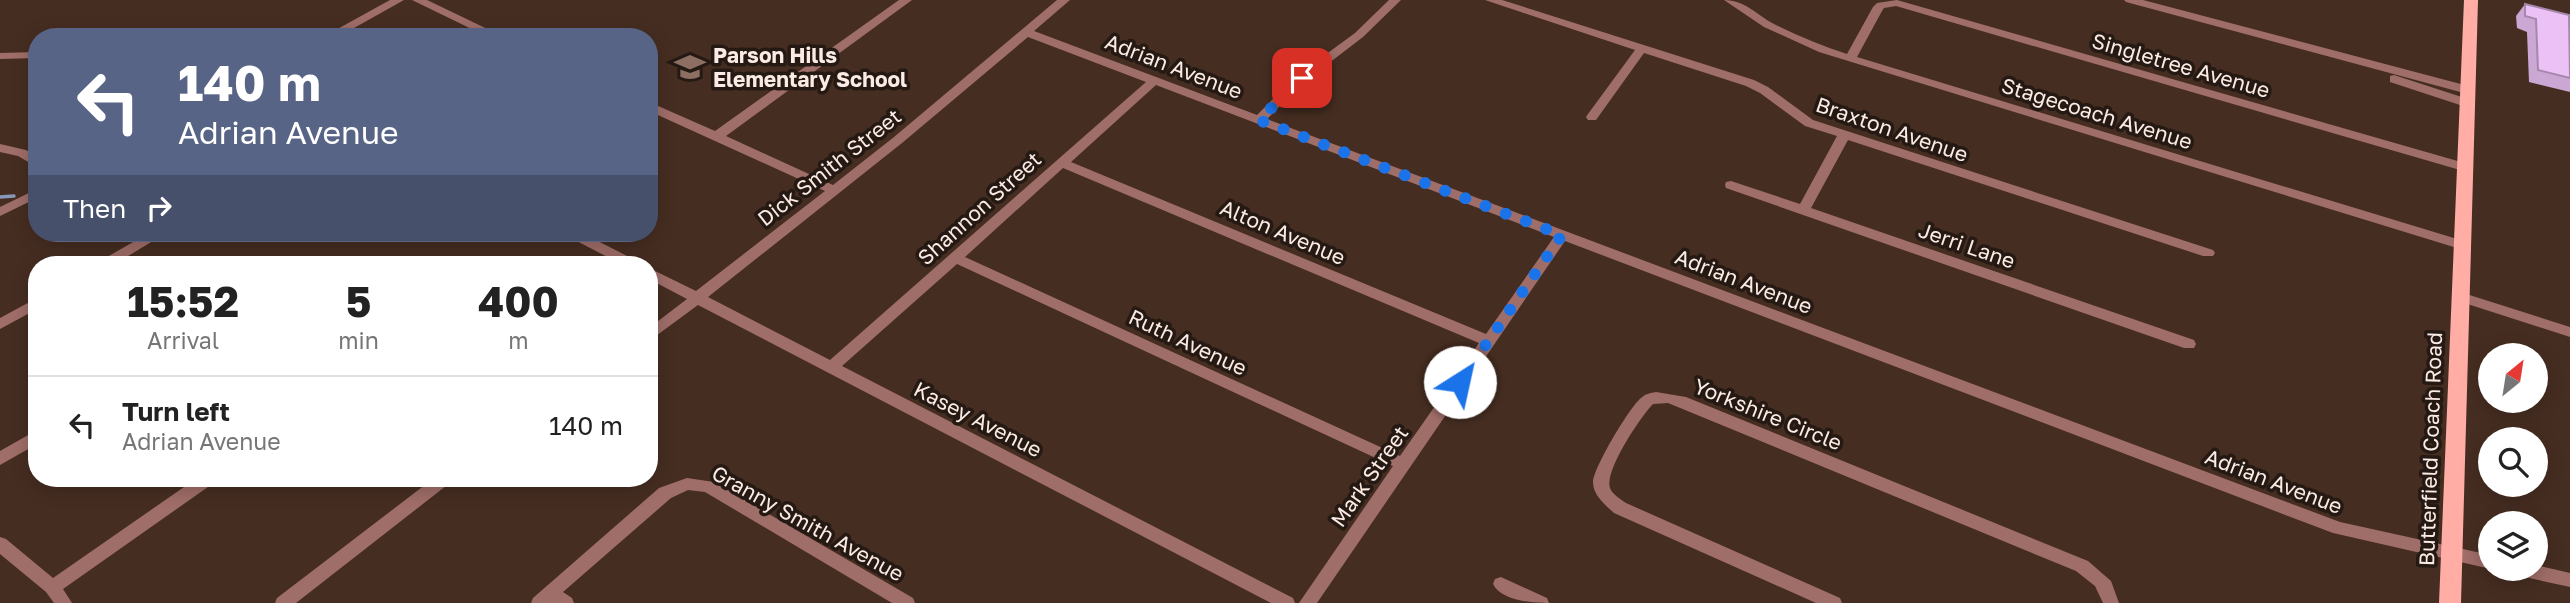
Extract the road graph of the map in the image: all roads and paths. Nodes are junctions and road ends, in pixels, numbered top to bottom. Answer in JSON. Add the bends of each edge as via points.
{"nodes":[{"id":1,"x":398,"y":0,"type":"edge"},
{"id":2,"x":418,"y":0,"type":"edge"},
{"id":3,"x":906,"y":0,"type":"edge"},
{"id":4,"x":1064,"y":0,"type":"edge"},
{"id":5,"x":1395,"y":0,"type":"edge"},
{"id":6,"x":1491,"y":0,"type":"edge"},
{"id":7,"x":1730,"y":0,"type":"edge"},
{"id":8,"x":2130,"y":0,"type":"edge"},
{"id":9,"x":2471,"y":0,"type":"edge"},
{"id":10,"x":346,"y":28,"type":"edge"},
{"id":11,"x":479,"y":28,"type":"edge"},
{"id":12,"x":1026,"y":32,"type":"junction"},
{"id":13,"x":1642,"y":48,"type":"junction"},
{"id":14,"x":28,"y":55,"type":"edge"},
{"id":15,"x":0,"y":56,"type":"edge"},
{"id":16,"x":1851,"y":58,"type":"junction"},
{"id":17,"x":1155,"y":80,"type":"junction"},
{"id":18,"x":2467,"y":96,"type":"junction"},
{"id":19,"x":658,"y":110,"type":"edge"},
{"id":20,"x":1591,"y":117,"type":"dead end"},
{"id":21,"x":1259,"y":120,"type":"junction"},
{"id":22,"x":1844,"y":135,"type":"junction"},
{"id":23,"x":716,"y":137,"type":"junction"},
{"id":24,"x":0,"y":148,"type":"edge"},
{"id":25,"x":28,"y":157,"type":"edge"},
{"id":26,"x":1062,"y":163,"type":"junction"},
{"id":27,"x":2464,"y":167,"type":"junction"},
{"id":28,"x":1731,"y":185,"type":"dead end"},
{"id":29,"x":834,"y":190,"type":"junction"},
{"id":30,"x":28,"y":197,"type":"edge"},
{"id":31,"x":1804,"y":210,"type":"junction"},
{"id":32,"x":0,"y":212,"type":"edge"},
{"id":33,"x":1562,"y":235,"type":"junction"},
{"id":34,"x":143,"y":242,"type":"edge"},
{"id":35,"x":589,"y":242,"type":"edge"},
{"id":36,"x":2462,"y":245,"type":"junction"},
{"id":37,"x":2208,"y":253,"type":"dead end"},
{"id":38,"x":119,"y":256,"type":"edge"},
{"id":39,"x":617,"y":256,"type":"edge"},
{"id":40,"x":956,"y":258,"type":"junction"},
{"id":41,"x":658,"y":278,"type":"edge"},
{"id":42,"x":2460,"y":297,"type":"junction"},
{"id":43,"x":698,"y":298,"type":"junction"},
{"id":44,"x":28,"y":308,"type":"edge"},
{"id":45,"x":0,"y":324,"type":"edge"},
{"id":46,"x":658,"y":329,"type":"edge"},
{"id":47,"x":2570,"y":332,"type":"edge"},
{"id":48,"x":1488,"y":341,"type":"junction"},
{"id":49,"x":2189,"y":344,"type":"dead end"},
{"id":50,"x":832,"y":367,"type":"junction"},
{"id":51,"x":28,"y":442,"type":"edge"},
{"id":52,"x":0,"y":459,"type":"edge"},
{"id":53,"x":1403,"y":464,"type":"junction"},
{"id":54,"x":196,"y":487,"type":"edge"},
{"id":55,"x":433,"y":487,"type":"edge"},
{"id":56,"x":0,"y":544,"type":"edge"},
{"id":57,"x":2452,"y":553,"type":"junction"},
{"id":58,"x":2478,"y":559,"type":"edge"},
{"id":59,"x":2548,"y":575,"type":"edge"},
{"id":60,"x":2570,"y":580,"type":"edge"},
{"id":61,"x":1502,"y":584,"type":"dead end"},
{"id":62,"x":52,"y":587,"type":"junction"},
{"id":63,"x":545,"y":598,"type":"edge"},
{"id":64,"x":64,"y":603,"type":"edge"},
{"id":65,"x":283,"y":603,"type":"edge"},
{"id":66,"x":566,"y":603,"type":"edge"},
{"id":67,"x":907,"y":603,"type":"edge"},
{"id":68,"x":1287,"y":603,"type":"edge"},
{"id":69,"x":1307,"y":603,"type":"edge"},
{"id":70,"x":1541,"y":603,"type":"edge"},
{"id":71,"x":1834,"y":603,"type":"edge"},
{"id":72,"x":2112,"y":603,"type":"edge"},
{"id":73,"x":2450,"y":603,"type":"edge"}],
"edges":[{"from":1,"to":10,"type":"street"},
{"from":2,"to":11,"type":"street"},
{"from":3,"to":23,"type":"street"},
{"from":4,"to":12,"type":"street","name":"Dick Smith Street"},
{"from":5,"to":21,"type":"street","via":[[1359,35],[1299,80]]},
{"from":6,"to":13,"type":"street","name":"Braxton Avenue"},
{"from":7,"to":16,"type":"street","name":"Stagecoach Avenue","via":[[1788,35]]},
{"from":8,"to":18,"type":"street","via":[[2317,51],[2376,74]]},
{"from":9,"to":18,"type":"main road","name":"Butterfield Coach Road"},
{"from":12,"to":17,"type":"street","name":"Adrian Avenue"},
{"from":12,"to":29,"type":"street","name":"Dick Smith Street"},
{"from":13,"to":20,"type":"street"},
{"from":13,"to":22,"type":"street","name":"Braxton Avenue","via":[[1750,83],[1809,123]]},
{"from":14,"to":15,"type":"street"},
{"from":16,"to":27,"type":"street","name":"Singletree Avenue","via":[[1877,9],[1887,3],[1905,5]]},
{"from":16,"to":36,"type":"street","name":"Stagecoach Avenue"},
{"from":17,"to":21,"type":"street","name":"Adrian Avenue"},
{"from":17,"to":26,"type":"street","name":"Shannon Street"},
{"from":18,"to":27,"type":"main road","name":"Butterfield Coach Road"},
{"from":19,"to":23,"type":"street"},
{"from":21,"to":33,"type":"street","name":"Adrian Avenue"},
{"from":22,"to":31,"type":"street"},
{"from":22,"to":37,"type":"street","name":"Braxton Avenue"},
{"from":23,"to":29,"type":"street"},
{"from":24,"to":25,"type":"street"},
{"from":26,"to":40,"type":"street","name":"Shannon Street"},
{"from":26,"to":48,"type":"street","name":"Alton Avenue"},
{"from":27,"to":36,"type":"main road","name":"Butterfield Coach Road"},
{"from":28,"to":31,"type":"street","name":"Jerri Lane"},
{"from":29,"to":43,"type":"street","name":"Dick Smith Street"},
{"from":30,"to":32,"type":"street"},
{"from":31,"to":49,"type":"street","name":"Jerri Lane"},
{"from":33,"to":48,"type":"street","name":"Mark Street"},
{"from":33,"to":57,"type":"street","name":"Adrian Avenue","via":[[2339,528]]},
{"from":34,"to":38,"type":"street"},
{"from":35,"to":39,"type":"street"},
{"from":36,"to":42,"type":"main road","name":"Butterfield Coach Road"},
{"from":40,"to":50,"type":"street","name":"Shannon Street"},
{"from":40,"to":53,"type":"street","name":"Ruth Avenue"},
{"from":41,"to":43,"type":"street","name":"Kasey Avenue"},
{"from":42,"to":47,"type":"street"},
{"from":42,"to":57,"type":"main road","name":"Butterfield Coach Road"},
{"from":43,"to":46,"type":"street","name":"Dick Smith Street"},
{"from":43,"to":50,"type":"street","name":"Kasey Avenue"},
{"from":44,"to":45,"type":"street"},
{"from":48,"to":53,"type":"street","name":"Mark Street"},
{"from":50,"to":68,"type":"street","name":"Kasey Avenue"},
{"from":51,"to":52,"type":"street"},
{"from":53,"to":69,"type":"street","name":"Mark Street"},
{"from":54,"to":62,"type":"street"},
{"from":55,"to":65,"type":"street"},
{"from":56,"to":62,"type":"street"},
{"from":57,"to":58,"type":"street","name":"Adrian Avenue"},
{"from":57,"to":73,"type":"main road","name":"Butterfield Coach Road"},
{"from":59,"to":60,"type":"street"},
{"from":61,"to":70,"type":"street"},
{"from":62,"to":64,"type":"street"},
{"from":63,"to":66,"type":"street"},
{"from":63,"to":67,"type":"street","name":"Granny Smith Avenue","via":[[665,493],[687,484],[708,486]]},
{"from":71,"to":72,"type":"street","name":"Yorkshire Circle","via":[[1611,500],[1604,492],[1602,475],[1642,406],[1657,397],[1681,401],[2082,566],[2104,582]]}]}
